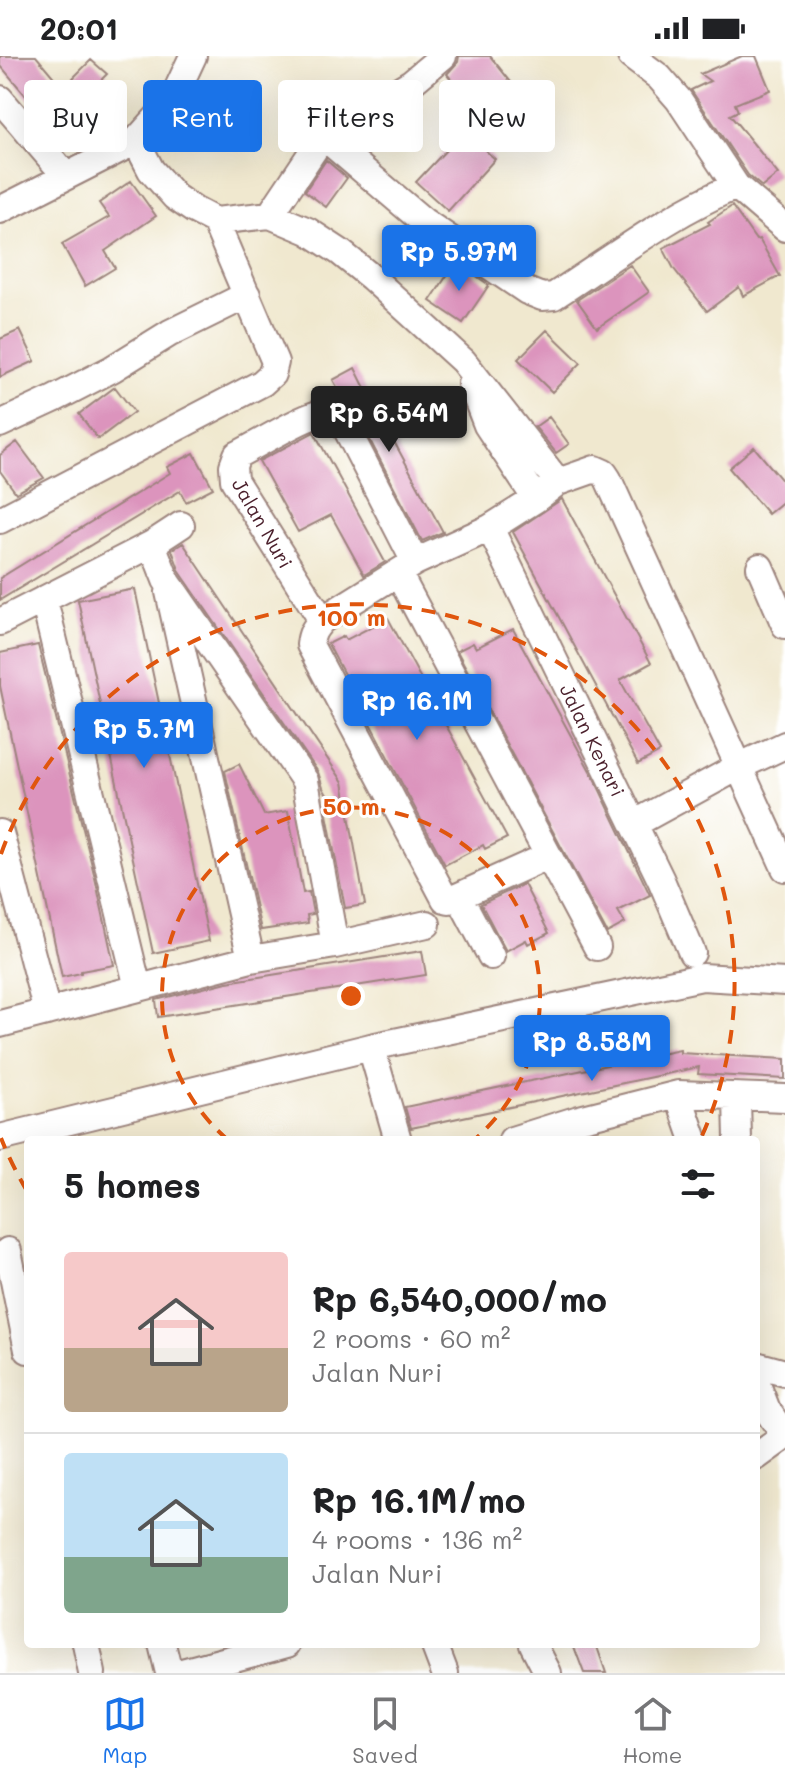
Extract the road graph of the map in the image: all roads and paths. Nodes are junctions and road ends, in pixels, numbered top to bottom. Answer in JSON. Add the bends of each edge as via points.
{"nodes":[{"id":1,"x":193,"y":56,"type":"edge"},
{"id":2,"x":443,"y":56,"type":"edge"},
{"id":3,"x":631,"y":56,"type":"edge"},
{"id":4,"x":414,"y":80,"type":"edge"},
{"id":5,"x":0,"y":99,"type":"edge"},
{"id":6,"x":136,"y":141,"type":"junction"},
{"id":7,"x":312,"y":152,"type":"edge"},
{"id":8,"x":342,"y":152,"type":"edge"},
{"id":9,"x":66,"y":176,"type":"junction"},
{"id":10,"x":736,"y":186,"type":"junction"},
{"id":11,"x":0,"y":210,"type":"edge"},
{"id":12,"x":270,"y":215,"type":"junction"},
{"id":13,"x":215,"y":221,"type":"junction"},
{"id":14,"x":785,"y":228,"type":"edge"},
{"id":15,"x":247,"y":295,"type":"junction"},
{"id":16,"x":463,"y":361,"type":"junction"},
{"id":17,"x":0,"y":424,"type":"edge"},
{"id":18,"x":558,"y":482,"type":"junction"},
{"id":19,"x":536,"y":499,"type":"junction"},
{"id":20,"x":0,"y":520,"type":"edge"},
{"id":21,"x":181,"y":525,"type":"dead end"},
{"id":22,"x":490,"y":528,"type":"junction"},
{"id":23,"x":152,"y":544,"type":"junction"},
{"id":24,"x":760,"y":567,"type":"dead end"},
{"id":25,"x":406,"y":568,"type":"junction"},
{"id":26,"x":166,"y":580,"type":"junction"},
{"id":27,"x":44,"y":600,"type":"junction"},
{"id":28,"x":322,"y":620,"type":"junction"},
{"id":29,"x":0,"y":622,"type":"edge"},
{"id":30,"x":785,"y":625,"type":"edge"},
{"id":31,"x":785,"y":745,"type":"edge"},
{"id":32,"x":738,"y":767,"type":"junction"},
{"id":33,"x":634,"y":824,"type":"junction"},
{"id":34,"x":0,"y":833,"type":"edge"},
{"id":35,"x":548,"y":856,"type":"junction"},
{"id":36,"x":785,"y":868,"type":"edge"},
{"id":37,"x":459,"y":896,"type":"junction"},
{"id":38,"x":427,"y":924,"type":"dead end"},
{"id":39,"x":335,"y":945,"type":"junction"},
{"id":40,"x":597,"y":947,"type":"dead end"},
{"id":41,"x":692,"y":953,"type":"dead end"},
{"id":42,"x":491,"y":956,"type":"dead end"},
{"id":43,"x":251,"y":959,"type":"junction"},
{"id":44,"x":785,"y":982,"type":"edge"},
{"id":45,"x":138,"y":988,"type":"junction"},
{"id":46,"x":47,"y":1012,"type":"junction"},
{"id":47,"x":0,"y":1024,"type":"edge"},
{"id":48,"x":371,"y":1047,"type":"junction"},
{"id":49,"x":678,"y":1094,"type":"junction"},
{"id":50,"x":737,"y":1097,"type":"junction"},
{"id":51,"x":785,"y":1098,"type":"edge"},
{"id":52,"x":581,"y":1129,"type":"edge"},
{"id":53,"x":397,"y":1136,"type":"edge"},
{"id":54,"x":537,"y":1136,"type":"edge"},
{"id":55,"x":693,"y":1136,"type":"edge"},
{"id":56,"x":738,"y":1136,"type":"edge"},
{"id":57,"x":0,"y":1138,"type":"edge"},
{"id":58,"x":12,"y":1250,"type":"edge"},
{"id":59,"x":24,"y":1325,"type":"edge"},
{"id":60,"x":760,"y":1366,"type":"edge"},
{"id":61,"x":785,"y":1373,"type":"edge"},
{"id":62,"x":760,"y":1392,"type":"edge"},
{"id":63,"x":785,"y":1436,"type":"edge"},
{"id":64,"x":760,"y":1454,"type":"edge"},
{"id":65,"x":87,"y":1648,"type":"edge"},
{"id":66,"x":163,"y":1648,"type":"edge"},
{"id":67,"x":254,"y":1648,"type":"edge"},
{"id":68,"x":436,"y":1648,"type":"edge"},
{"id":69,"x":535,"y":1648,"type":"edge"},
{"id":70,"x":230,"y":1651,"type":"edge"},
{"id":71,"x":92,"y":1673,"type":"edge"},
{"id":72,"x":169,"y":1673,"type":"edge"},
{"id":73,"x":178,"y":1673,"type":"edge"},
{"id":74,"x":445,"y":1673,"type":"edge"},
{"id":75,"x":548,"y":1673,"type":"edge"}],
"edges":[{"from":1,"to":6,"type":"street","via":[[172,101]]},
{"from":2,"to":4,"type":"street"},
{"from":3,"to":10,"type":"street","via":[[679,100]]},
{"from":5,"to":9,"type":"street"},
{"from":6,"to":9,"type":"street"},
{"from":6,"to":13,"type":"street","via":[[151,170],[175,197]]},
{"from":7,"to":12,"type":"street"},
{"from":8,"to":10,"type":"street","via":[[423,221],[542,297],[554,296],[678,215]]},
{"from":9,"to":11,"type":"street"},
{"from":10,"to":14,"type":"street"},
{"from":12,"to":13,"type":"street"},
{"from":12,"to":16,"type":"street","via":[[340,252]]},
{"from":13,"to":15,"type":"street"},
{"from":15,"to":17,"type":"street"},
{"from":15,"to":20,"type":"street","via":[[275,362],[272,374]]},
{"from":16,"to":18,"type":"street"},
{"from":16,"to":19,"type":"street","via":[[487,425]]},
{"from":18,"to":19,"type":"street"},
{"from":18,"to":32,"type":"street","via":[[589,470],[604,473]]},
{"from":19,"to":22,"type":"street"},
{"from":21,"to":23,"type":"street"},
{"from":22,"to":25,"type":"street"},
{"from":22,"to":33,"type":"street","name":"Jalan Kenari"},
{"from":23,"to":26,"type":"street"},
{"from":23,"to":27,"type":"street"},
{"from":24,"to":30,"type":"street"},
{"from":25,"to":28,"type":"street"},
{"from":25,"to":28,"type":"street","name":"Jalan Nuri","via":[[335,414],[310,416],[237,455],[234,480]]},
{"from":25,"to":35,"type":"street"},
{"from":26,"to":39,"type":"street","via":[[305,781]]},
{"from":26,"to":43,"type":"street"},
{"from":27,"to":29,"type":"street"},
{"from":27,"to":45,"type":"street"},
{"from":28,"to":37,"type":"street","via":[[310,645],[445,899]]},
{"from":31,"to":32,"type":"street"},
{"from":32,"to":33,"type":"street"},
{"from":32,"to":36,"type":"street"},
{"from":33,"to":41,"type":"street","name":"Jalan Kenari"},
{"from":34,"to":46,"type":"street"},
{"from":35,"to":37,"type":"street"},
{"from":35,"to":40,"type":"street"},
{"from":37,"to":42,"type":"street"},
{"from":38,"to":39,"type":"street"},
{"from":39,"to":43,"type":"street"},
{"from":43,"to":45,"type":"street"},
{"from":44,"to":48,"type":"street","via":[[702,977]]},
{"from":45,"to":46,"type":"street"},
{"from":46,"to":47,"type":"street"},
{"from":48,"to":53,"type":"street"},
{"from":48,"to":57,"type":"street"},
{"from":49,"to":50,"type":"street"},
{"from":49,"to":52,"type":"street"},
{"from":49,"to":55,"type":"street"},
{"from":50,"to":51,"type":"street"},
{"from":50,"to":56,"type":"street"},
{"from":52,"to":54,"type":"street"},
{"from":58,"to":59,"type":"street"},
{"from":60,"to":61,"type":"street"},
{"from":62,"to":63,"type":"street"},
{"from":63,"to":64,"type":"street"},
{"from":65,"to":71,"type":"street"},
{"from":66,"to":72,"type":"street"},
{"from":67,"to":70,"type":"street"},
{"from":68,"to":74,"type":"street"},
{"from":69,"to":75,"type":"street"},
{"from":70,"to":73,"type":"street"}]}
